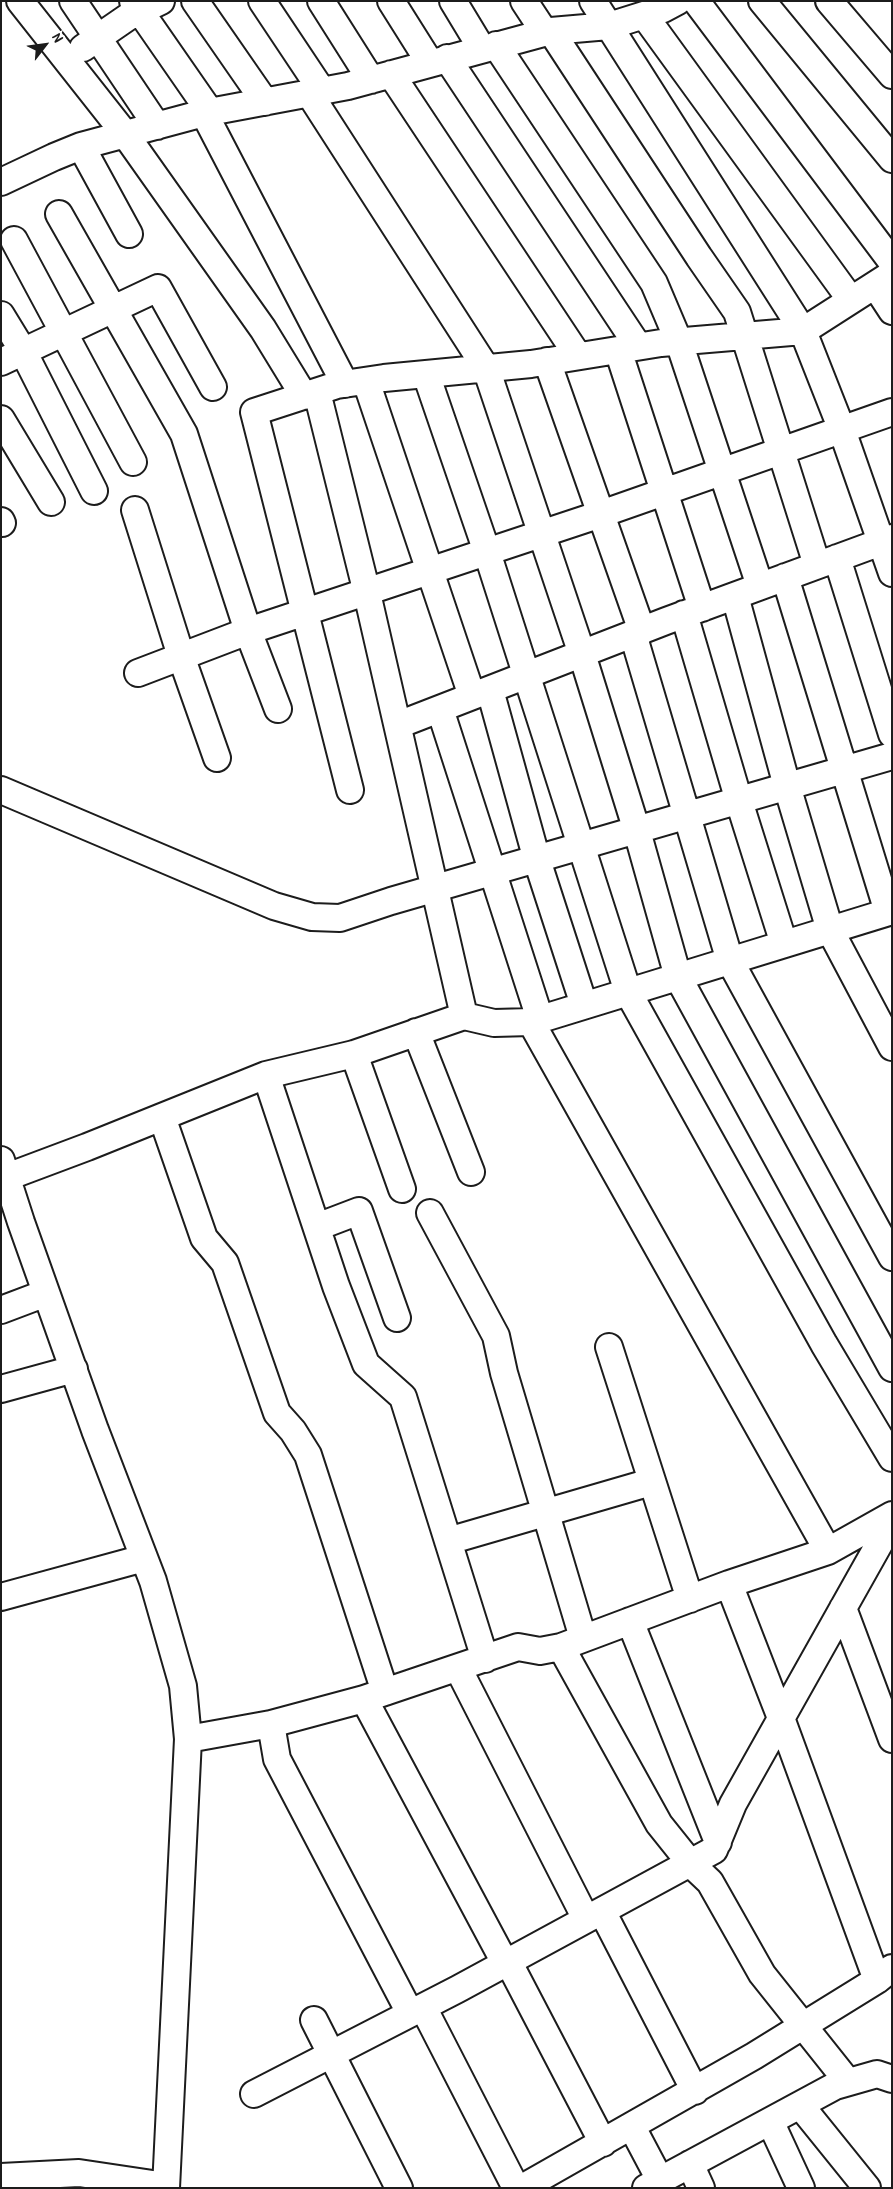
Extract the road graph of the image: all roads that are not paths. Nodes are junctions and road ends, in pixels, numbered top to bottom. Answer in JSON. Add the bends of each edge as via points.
{"nodes":[{"id":1,"x":20,"y":1,"type":"edge"},
{"id":2,"x":73,"y":1,"type":"edge"},
{"id":3,"x":195,"y":1,"type":"edge"},
{"id":4,"x":262,"y":1,"type":"edge"},
{"id":5,"x":321,"y":1,"type":"edge"},
{"id":6,"x":391,"y":1,"type":"edge"},
{"id":7,"x":453,"y":1,"type":"edge"},
{"id":8,"x":524,"y":1,"type":"edge"},
{"id":9,"x":593,"y":1,"type":"edge"},
{"id":10,"x":696,"y":1,"type":"edge"},
{"id":11,"x":762,"y":1,"type":"edge"},
{"id":12,"x":829,"y":1,"type":"edge"},
{"id":13,"x":145,"y":4,"type":"edge"},
{"id":14,"x":661,"y":7,"type":"edge"},
{"id":15,"x":609,"y":26,"type":"junction"},
{"id":16,"x":548,"y":32,"type":"junction"},
{"id":17,"x":98,"y":38,"type":"junction"},
{"id":18,"x":489,"y":46,"type":"junction"},
{"id":19,"x":66,"y":60,"type":"junction"},
{"id":20,"x":438,"y":61,"type":"junction"},
{"id":21,"x":892,"y":75,"type":"edge"},
{"id":22,"x":381,"y":77,"type":"junction"},
{"id":23,"x":315,"y":92,"type":"junction"},
{"id":24,"x":265,"y":102,"type":"junction"},
{"id":25,"x":207,"y":112,"type":"junction"},
{"id":26,"x":157,"y":126,"type":"junction"},
{"id":27,"x":125,"y":134,"type":"junction"},
{"id":28,"x":81,"y":146,"type":"junction"},
{"id":29,"x":892,"y":159,"type":"edge"},
{"id":30,"x":1,"y":182,"type":"edge"},
{"id":31,"x":59,"y":214,"type":"dead end"},
{"id":32,"x":129,"y":234,"type":"dead end"},
{"id":33,"x":14,"y":240,"type":"dead end"},
{"id":34,"x":892,"y":262,"type":"edge"},
{"id":35,"x":883,"y":279,"type":"edge"},
{"id":36,"x":851,"y":300,"type":"junction"},
{"id":37,"x":112,"y":309,"type":"junction"},
{"id":38,"x":892,"y":311,"type":"edge"},
{"id":39,"x":1,"y":315,"type":"edge"},
{"id":40,"x":64,"y":332,"type":"junction"},
{"id":41,"x":803,"y":332,"type":"junction"},
{"id":42,"x":745,"y":337,"type":"junction"},
{"id":43,"x":680,"y":342,"type":"junction"},
{"id":44,"x":628,"y":348,"type":"junction"},
{"id":45,"x":12,"y":356,"type":"edge"},
{"id":46,"x":578,"y":356,"type":"junction"},
{"id":47,"x":547,"y":361,"type":"junction"},
{"id":48,"x":486,"y":368,"type":"junction"},
{"id":49,"x":426,"y":374,"type":"junction"},
{"id":50,"x":356,"y":382,"type":"junction"},
{"id":51,"x":213,"y":387,"type":"dead end"},
{"id":52,"x":311,"y":394,"type":"junction"},
{"id":53,"x":892,"y":412,"type":"edge"},
{"id":54,"x":1,"y":419,"type":"edge"},
{"id":55,"x":842,"y":430,"type":"junction"},
{"id":56,"x":780,"y":452,"type":"junction"},
{"id":57,"x":133,"y":462,"type":"dead end"},
{"id":58,"x":722,"y":472,"type":"junction"},
{"id":59,"x":94,"y":491,"type":"dead end"},
{"id":60,"x":663,"y":492,"type":"junction"},
{"id":61,"x":51,"y":502,"type":"dead end"},
{"id":62,"x":135,"y":510,"type":"dead end"},
{"id":63,"x":601,"y":514,"type":"junction"},
{"id":64,"x":543,"y":533,"type":"junction"},
{"id":65,"x":887,"y":541,"type":"edge"},
{"id":66,"x":487,"y":552,"type":"junction"},
{"id":67,"x":827,"y":561,"type":"junction"},
{"id":68,"x":429,"y":572,"type":"junction"},
{"id":69,"x":892,"y":573,"type":"edge"},
{"id":70,"x":785,"y":577,"type":"junction"},
{"id":71,"x":760,"y":586,"type":"junction"},
{"id":72,"x":367,"y":593,"type":"junction"},
{"id":73,"x":735,"y":596,"type":"junction"},
{"id":74,"x":693,"y":611,"type":"junction"},
{"id":75,"x":304,"y":613,"type":"junction"},
{"id":76,"x":248,"y":631,"type":"junction"},
{"id":77,"x":637,"y":632,"type":"junction"},
{"id":78,"x":582,"y":654,"type":"junction"},
{"id":79,"x":181,"y":656,"type":"junction"},
{"id":80,"x":138,"y":673,"type":"dead end"},
{"id":81,"x":526,"y":676,"type":"junction"},
{"id":82,"x":481,"y":693,"type":"junction"},
{"id":83,"x":440,"y":708,"type":"junction"},
{"id":84,"x":278,"y":709,"type":"dead end"},
{"id":85,"x":398,"y":725,"type":"junction"},
{"id":86,"x":892,"y":734,"type":"edge"},
{"id":87,"x":892,"y":756,"type":"edge"},
{"id":88,"x":217,"y":758,"type":"dead end"},
{"id":89,"x":844,"y":770,"type":"junction"},
{"id":90,"x":787,"y":786,"type":"junction"},
{"id":91,"x":1,"y":790,"type":"edge"},
{"id":92,"x":350,"y":790,"type":"dead end"},
{"id":93,"x":739,"y":801,"type":"junction"},
{"id":94,"x":685,"y":816,"type":"junction"},
{"id":95,"x":637,"y":830,"type":"junction"},
{"id":96,"x":582,"y":846,"type":"junction"},
{"id":97,"x":537,"y":860,"type":"junction"},
{"id":98,"x":492,"y":873,"type":"junction"},
{"id":99,"x":436,"y":889,"type":"junction"},
{"id":100,"x":890,"y":911,"type":"edge"},
{"id":101,"x":830,"y":930,"type":"junction"},
{"id":102,"x":784,"y":944,"type":"junction"},
{"id":103,"x":730,"y":961,"type":"junction"},
{"id":104,"x":678,"y":977,"type":"junction"},
{"id":105,"x":628,"y":992,"type":"junction"},
{"id":106,"x":584,"y":1006,"type":"junction"},
{"id":107,"x":464,"y":1016,"type":"junction"},
{"id":108,"x":536,"y":1020,"type":"junction"},
{"id":109,"x":416,"y":1032,"type":"junction"},
{"id":110,"x":892,"y":1047,"type":"edge"},
{"id":111,"x":354,"y":1054,"type":"junction"},
{"id":112,"x":266,"y":1074,"type":"junction"},
{"id":113,"x":162,"y":1117,"type":"junction"},
{"id":114,"x":4,"y":1169,"type":"edge"},
{"id":115,"x":471,"y":1172,"type":"dead end"},
{"id":116,"x":402,"y":1189,"type":"dead end"},
{"id":117,"x":430,"y":1213,"type":"dead end"},
{"id":118,"x":317,"y":1227,"type":"junction"},
{"id":119,"x":892,"y":1256,"type":"edge"},
{"id":120,"x":46,"y":1293,"type":"junction"},
{"id":121,"x":1,"y":1310,"type":"edge"},
{"id":122,"x":397,"y":1318,"type":"dead end"},
{"id":123,"x":609,"y":1348,"type":"dead end"},
{"id":124,"x":892,"y":1368,"type":"edge"},
{"id":125,"x":74,"y":1369,"type":"junction"},
{"id":126,"x":1,"y":1389,"type":"edge"},
{"id":127,"x":892,"y":1458,"type":"edge"},
{"id":128,"x":651,"y":1482,"type":"junction"},
{"id":129,"x":546,"y":1512,"type":"junction"},
{"id":130,"x":892,"y":1515,"type":"edge"},
{"id":131,"x":892,"y":1521,"type":"edge"},
{"id":132,"x":448,"y":1541,"type":"junction"},
{"id":133,"x":828,"y":1552,"type":"junction"},
{"id":134,"x":144,"y":1558,"type":"junction"},
{"id":135,"x":729,"y":1584,"type":"junction"},
{"id":136,"x":1,"y":1597,"type":"edge"},
{"id":137,"x":690,"y":1599,"type":"junction"},
{"id":138,"x":843,"y":1608,"type":"junction"},
{"id":139,"x":630,"y":1621,"type":"junction"},
{"id":140,"x":572,"y":1643,"type":"junction"},
{"id":141,"x":485,"y":1659,"type":"junction"},
{"id":142,"x":458,"y":1668,"type":"junction"},
{"id":143,"x":374,"y":1696,"type":"junction"},
{"id":144,"x":781,"y":1718,"type":"junction"},
{"id":145,"x":271,"y":1724,"type":"junction"},
{"id":146,"x":188,"y":1739,"type":"junction"},
{"id":147,"x":892,"y":1739,"type":"edge"},
{"id":148,"x":718,"y":1842,"type":"junction"},
{"id":149,"x":691,"y":1864,"type":"junction"},
{"id":150,"x":594,"y":1915,"type":"junction"},
{"id":151,"x":507,"y":1962,"type":"junction"},
{"id":152,"x":884,"y":1974,"type":"edge"},
{"id":153,"x":417,"y":2010,"type":"junction"},
{"id":154,"x":314,"y":2020,"type":"dead end"},
{"id":155,"x":804,"y":2025,"type":"junction"},
{"id":156,"x":332,"y":2054,"type":"junction"},
{"id":157,"x":892,"y":2079,"type":"edge"},
{"id":158,"x":848,"y":2082,"type":"junction"},
{"id":159,"x":695,"y":2091,"type":"junction"},
{"id":160,"x":254,"y":2094,"type":"dead end"},
{"id":161,"x":800,"y":2105,"type":"junction"},
{"id":162,"x":770,"y":2121,"type":"junction"},
{"id":163,"x":632,"y":2126,"type":"junction"},
{"id":164,"x":603,"y":2143,"type":"junction"},
{"id":165,"x":690,"y":2164,"type":"junction"},
{"id":166,"x":1,"y":2177,"type":"edge"},
{"id":167,"x":653,"y":2184,"type":"edge"},
{"id":168,"x":166,"y":2187,"type":"edge"},
{"id":169,"x":399,"y":2188,"type":"edge"},
{"id":170,"x":516,"y":2188,"type":"edge"},
{"id":171,"x":522,"y":2188,"type":"edge"},
{"id":172,"x":701,"y":2188,"type":"edge"},
{"id":173,"x":801,"y":2188,"type":"edge"},
{"id":174,"x":867,"y":2188,"type":"edge"}],
"edges":[{"from":1,"to":19,"type":"street"},
{"from":2,"to":17,"type":"street"},
{"from":3,"to":24,"type":"street"},
{"from":4,"to":23,"type":"street"},
{"from":5,"to":22,"type":"street"},
{"from":6,"to":20,"type":"street"},
{"from":7,"to":18,"type":"street"},
{"from":8,"to":16,"type":"street"},
{"from":9,"to":15,"type":"street"},
{"from":10,"to":34,"type":"street"},
{"from":11,"to":29,"type":"street"},
{"from":12,"to":21,"type":"street"},
{"from":13,"to":17,"type":"street"},
{"from":13,"to":25,"type":"street"},
{"from":14,"to":15,"type":"street"},
{"from":14,"to":36,"type":"street"},
{"from":15,"to":16,"type":"street"},
{"from":15,"to":41,"type":"street"},
{"from":16,"to":18,"type":"street"},
{"from":16,"to":42,"type":"street","via":[[737,312]]},
{"from":17,"to":19,"type":"street"},
{"from":17,"to":26,"type":"street"},
{"from":18,"to":20,"type":"street"},
{"from":18,"to":43,"type":"street","via":[[654,283]]},
{"from":19,"to":27,"type":"street"},
{"from":20,"to":22,"type":"street"},
{"from":20,"to":44,"type":"street"},
{"from":22,"to":23,"type":"street"},
{"from":22,"to":46,"type":"street"},
{"from":23,"to":24,"type":"street"},
{"from":23,"to":48,"type":"street"},
{"from":24,"to":25,"type":"street"},
{"from":25,"to":26,"type":"street"},
{"from":25,"to":50,"type":"street"},
{"from":26,"to":27,"type":"street"},
{"from":27,"to":28,"type":"street"},
{"from":27,"to":52,"type":"street"},
{"from":28,"to":30,"type":"street"},
{"from":28,"to":32,"type":"street"},
{"from":31,"to":37,"type":"street"},
{"from":33,"to":40,"type":"street"},
{"from":35,"to":36,"type":"street"},
{"from":35,"to":38,"type":"street"},
{"from":36,"to":41,"type":"street"},
{"from":37,"to":40,"type":"street"},
{"from":37,"to":51,"type":"street","via":[[158,288]]},
{"from":37,"to":76,"type":"street","via":[[184,434]]},
{"from":39,"to":45,"type":"street"},
{"from":40,"to":45,"type":"street"},
{"from":40,"to":57,"type":"street"},
{"from":41,"to":42,"type":"street"},
{"from":41,"to":55,"type":"street"},
{"from":42,"to":43,"type":"street"},
{"from":42,"to":56,"type":"street"},
{"from":43,"to":44,"type":"street"},
{"from":43,"to":58,"type":"street"},
{"from":44,"to":46,"type":"street"},
{"from":44,"to":60,"type":"street"},
{"from":45,"to":59,"type":"street"},
{"from":46,"to":47,"type":"street"},
{"from":47,"to":48,"type":"street"},
{"from":47,"to":63,"type":"street"},
{"from":48,"to":49,"type":"street"},
{"from":48,"to":64,"type":"street"},
{"from":49,"to":50,"type":"street"},
{"from":49,"to":66,"type":"street"},
{"from":50,"to":52,"type":"street"},
{"from":50,"to":68,"type":"street"},
{"from":52,"to":72,"type":"street"},
{"from":52,"to":75,"type":"street","via":[[254,412]]},
{"from":53,"to":55,"type":"street"},
{"from":54,"to":61,"type":"street"},
{"from":55,"to":56,"type":"street"},
{"from":55,"to":65,"type":"street"},
{"from":56,"to":58,"type":"street"},
{"from":56,"to":67,"type":"street"},
{"from":58,"to":60,"type":"street"},
{"from":58,"to":71,"type":"street"},
{"from":60,"to":63,"type":"street"},
{"from":60,"to":74,"type":"street"},
{"from":62,"to":79,"type":"street"},
{"from":63,"to":64,"type":"street"},
{"from":63,"to":77,"type":"street"},
{"from":64,"to":66,"type":"street"},
{"from":64,"to":78,"type":"street"},
{"from":65,"to":67,"type":"street"},
{"from":65,"to":69,"type":"street"},
{"from":66,"to":68,"type":"street"},
{"from":66,"to":81,"type":"street"},
{"from":67,"to":70,"type":"street"},
{"from":67,"to":86,"type":"street"},
{"from":68,"to":72,"type":"street"},
{"from":68,"to":82,"type":"street"},
{"from":70,"to":71,"type":"street"},
{"from":70,"to":89,"type":"street"},
{"from":71,"to":73,"type":"street"},
{"from":72,"to":75,"type":"street"},
{"from":72,"to":85,"type":"street"},
{"from":73,"to":74,"type":"street"},
{"from":73,"to":90,"type":"street"},
{"from":74,"to":77,"type":"street"},
{"from":74,"to":93,"type":"street"},
{"from":75,"to":76,"type":"street"},
{"from":75,"to":92,"type":"street"},
{"from":76,"to":79,"type":"street"},
{"from":76,"to":84,"type":"street"},
{"from":77,"to":78,"type":"street"},
{"from":77,"to":94,"type":"street"},
{"from":78,"to":81,"type":"street"},
{"from":78,"to":95,"type":"street"},
{"from":79,"to":80,"type":"street"},
{"from":79,"to":88,"type":"street"},
{"from":81,"to":82,"type":"street"},
{"from":81,"to":96,"type":"street"},
{"from":82,"to":83,"type":"street"},
{"from":82,"to":97,"type":"street"},
{"from":83,"to":85,"type":"street"},
{"from":83,"to":98,"type":"street"},
{"from":85,"to":99,"type":"street"},
{"from":87,"to":89,"type":"street"},
{"from":89,"to":90,"type":"street"},
{"from":89,"to":100,"type":"street"},
{"from":90,"to":93,"type":"street"},
{"from":90,"to":101,"type":"street"},
{"from":91,"to":99,"type":"street","via":[[274,906],[312,917],[340,918]]},
{"from":93,"to":94,"type":"street"},
{"from":93,"to":102,"type":"street"},
{"from":94,"to":95,"type":"street"},
{"from":94,"to":103,"type":"street"},
{"from":95,"to":96,"type":"street"},
{"from":95,"to":104,"type":"street"},
{"from":96,"to":97,"type":"street"},
{"from":96,"to":105,"type":"street"},
{"from":97,"to":98,"type":"street"},
{"from":97,"to":106,"type":"street"},
{"from":98,"to":99,"type":"street"},
{"from":98,"to":108,"type":"street"},
{"from":99,"to":107,"type":"street"},
{"from":100,"to":101,"type":"street"},
{"from":101,"to":102,"type":"street"},
{"from":101,"to":110,"type":"street"},
{"from":102,"to":103,"type":"street"},
{"from":103,"to":104,"type":"street"},
{"from":103,"to":119,"type":"street"},
{"from":104,"to":105,"type":"street"},
{"from":104,"to":124,"type":"street"},
{"from":105,"to":106,"type":"street"},
{"from":105,"to":127,"type":"street"},
{"from":106,"to":108,"type":"street"},
{"from":107,"to":108,"type":"street","via":[[494,1023]]},
{"from":107,"to":109,"type":"street"},
{"from":108,"to":133,"type":"street"},
{"from":109,"to":111,"type":"street"},
{"from":109,"to":115,"type":"street"},
{"from":111,"to":112,"type":"street"},
{"from":111,"to":116,"type":"street"},
{"from":112,"to":113,"type":"street"},
{"from":112,"to":118,"type":"street"},
{"from":113,"to":114,"type":"street"},
{"from":113,"to":143,"type":"street","via":[[204,1238],[225,1263],[277,1413],[308,1455]]},
{"from":114,"to":120,"type":"street"},
{"from":117,"to":129,"type":"street","via":[[496,1336]]},
{"from":118,"to":122,"type":"street","via":[[359,1211]]},
{"from":118,"to":132,"type":"street","via":[[366,1364],[403,1398]]},
{"from":120,"to":121,"type":"street"},
{"from":120,"to":125,"type":"street"},
{"from":123,"to":128,"type":"street"},
{"from":125,"to":126,"type":"street"},
{"from":125,"to":134,"type":"street"},
{"from":128,"to":129,"type":"street"},
{"from":128,"to":137,"type":"street"},
{"from":129,"to":132,"type":"street"},
{"from":129,"to":140,"type":"street"},
{"from":130,"to":133,"type":"street"},
{"from":131,"to":138,"type":"street"},
{"from":132,"to":141,"type":"street"},
{"from":133,"to":135,"type":"street"},
{"from":134,"to":136,"type":"street"},
{"from":134,"to":146,"type":"street","via":[[183,1686]]},
{"from":135,"to":137,"type":"street"},
{"from":135,"to":144,"type":"street"},
{"from":137,"to":139,"type":"street"},
{"from":138,"to":144,"type":"street"},
{"from":138,"to":147,"type":"street"},
{"from":139,"to":140,"type":"street"},
{"from":139,"to":148,"type":"street"},
{"from":140,"to":141,"type":"street","via":[[540,1651],[518,1647]]},
{"from":140,"to":149,"type":"street","via":[[659,1824]]},
{"from":141,"to":142,"type":"street"},
{"from":142,"to":143,"type":"street"},
{"from":142,"to":150,"type":"street"},
{"from":143,"to":145,"type":"street"},
{"from":143,"to":151,"type":"street"},
{"from":144,"to":148,"type":"street","via":[[733,1804]]},
{"from":144,"to":152,"type":"street"},
{"from":145,"to":146,"type":"street"},
{"from":145,"to":153,"type":"street","via":[[277,1759]]},
{"from":146,"to":168,"type":"street"},
{"from":148,"to":149,"type":"street","via":[[714,1850]]},
{"from":149,"to":150,"type":"street"},
{"from":149,"to":155,"type":"street","via":[[710,1882],[762,1974]]},
{"from":150,"to":151,"type":"street"},
{"from":150,"to":159,"type":"street"},
{"from":151,"to":153,"type":"street"},
{"from":151,"to":164,"type":"street"},
{"from":152,"to":155,"type":"street"},
{"from":153,"to":156,"type":"street"},
{"from":153,"to":170,"type":"street"},
{"from":154,"to":156,"type":"street"},
{"from":155,"to":158,"type":"street"},
{"from":155,"to":159,"type":"street"},
{"from":156,"to":160,"type":"street"},
{"from":156,"to":169,"type":"street"},
{"from":157,"to":158,"type":"street","via":[[877,2074]]},
{"from":158,"to":161,"type":"street"},
{"from":159,"to":163,"type":"street"},
{"from":161,"to":162,"type":"street"},
{"from":161,"to":174,"type":"street"},
{"from":162,"to":165,"type":"street"},
{"from":162,"to":173,"type":"street"},
{"from":163,"to":164,"type":"street"},
{"from":163,"to":167,"type":"street"},
{"from":164,"to":171,"type":"street"},
{"from":165,"to":167,"type":"street"},
{"from":165,"to":172,"type":"street"},
{"from":166,"to":168,"type":"street","via":[[80,2173]]}]}
